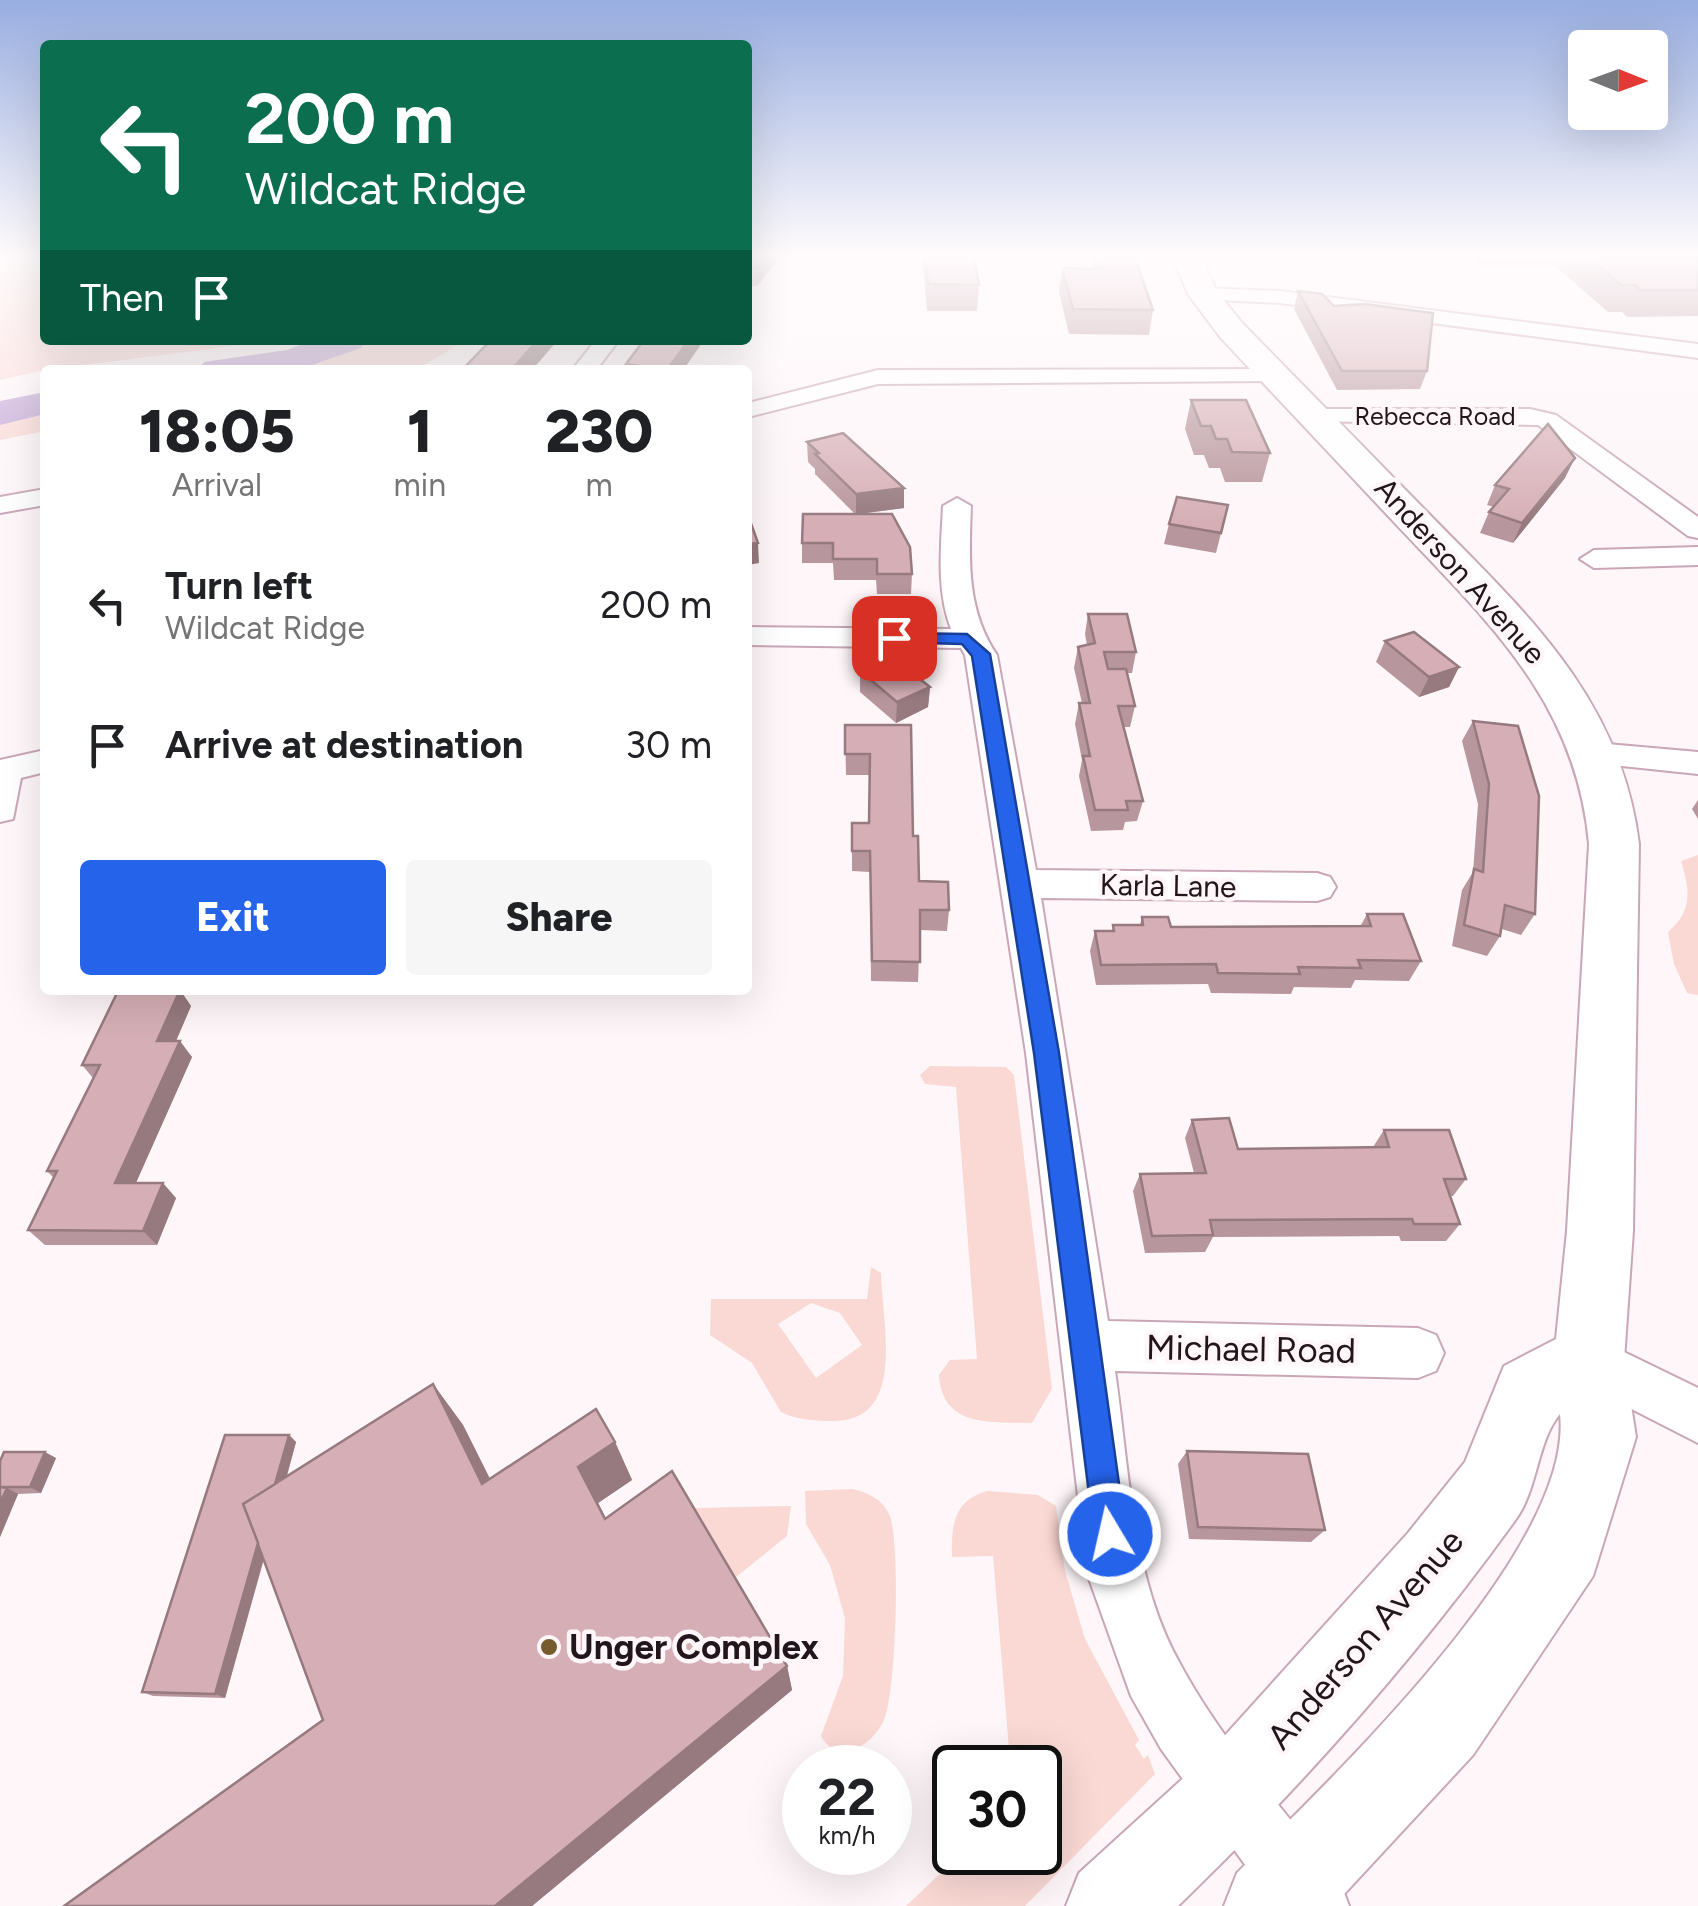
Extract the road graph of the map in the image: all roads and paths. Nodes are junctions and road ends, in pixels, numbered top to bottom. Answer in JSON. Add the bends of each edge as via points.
{"nodes":[{"id":1,"x":1247,"y":344,"type":"edge"},
{"id":2,"x":1643,"y":344,"type":"edge"},
{"id":3,"x":604,"y":345,"type":"edge"},
{"id":4,"x":1698,"y":351,"type":"edge"},
{"id":5,"x":588,"y":365,"type":"edge"},
{"id":6,"x":1276,"y":376,"type":"junction"},
{"id":7,"x":752,"y":409,"type":"edge"},
{"id":8,"x":1315,"y":416,"type":"junction"},
{"id":9,"x":40,"y":498,"type":"edge"},
{"id":10,"x":0,"y":505,"type":"edge"},
{"id":11,"x":958,"y":506,"type":"dead end"},
{"id":12,"x":1698,"y":530,"type":"edge"},
{"id":13,"x":1698,"y":556,"type":"edge"},
{"id":14,"x":1594,"y":560,"type":"dead end"},
{"id":15,"x":752,"y":636,"type":"edge"},
{"id":16,"x":967,"y":639,"type":"junction"},
{"id":17,"x":1596,"y":754,"type":"junction"},
{"id":18,"x":40,"y":761,"type":"edge"},
{"id":19,"x":1698,"y":762,"type":"edge"},
{"id":20,"x":2,"y":771,"type":"edge"},
{"id":21,"x":0,"y":810,"type":"edge"},
{"id":22,"x":1018,"y":884,"type":"junction"},
{"id":23,"x":1316,"y":887,"type":"dead end"},
{"id":24,"x":1084,"y":1345,"type":"junction"},
{"id":25,"x":1418,"y":1354,"type":"dead end"},
{"id":26,"x":1589,"y":1360,"type":"junction"},
{"id":27,"x":1698,"y":1416,"type":"edge"},
{"id":28,"x":1276,"y":1865,"type":"edge"},
{"id":29,"x":1112,"y":1906,"type":"edge"}],
"edges":[{"from":1,"to":6,"type":"main road","name":"Anderson Avenue"},
{"from":2,"to":4,"type":"street"},
{"from":3,"to":5,"type":"street"},
{"from":6,"to":7,"type":"street","via":[[878,377]]},
{"from":6,"to":8,"type":"main road","name":"Anderson Avenue"},
{"from":8,"to":12,"type":"street","name":"Rebecca Road","via":[[1547,420]]},
{"from":8,"to":17,"type":"main road","name":"Anderson Avenue","via":[[1528,639],[1565,691]]},
{"from":9,"to":10,"type":"street"},
{"from":11,"to":16,"type":"street","via":[[955,556]]},
{"from":13,"to":14,"type":"street"},
{"from":15,"to":16,"type":"street"},
{"from":16,"to":22,"type":"street","via":[[981,654]]},
{"from":17,"to":19,"type":"street"},
{"from":17,"to":26,"type":"main road","name":"Anderson Avenue","via":[[1612,803],[1614,844]]},
{"from":18,"to":20,"type":"street"},
{"from":20,"to":21,"type":"street"},
{"from":22,"to":23,"type":"street","name":"Karla Lane"},
{"from":22,"to":24,"type":"street"},
{"from":24,"to":25,"type":"street","name":"Michael Road"},
{"from":24,"to":28,"type":"street","via":[[1116,1573],[1152,1674]]},
{"from":26,"to":27,"type":"street"},
{"from":26,"to":28,"type":"main road","name":"Anderson Avenue","via":[[1529,1392],[1492,1487],[1436,1561]]},
{"from":26,"to":28,"type":"main road","name":"Anderson Avenue","via":[[1599,1437],[1565,1548],[1443,1724]]},
{"from":28,"to":29,"type":"main road","name":"Anderson Avenue"}]}
